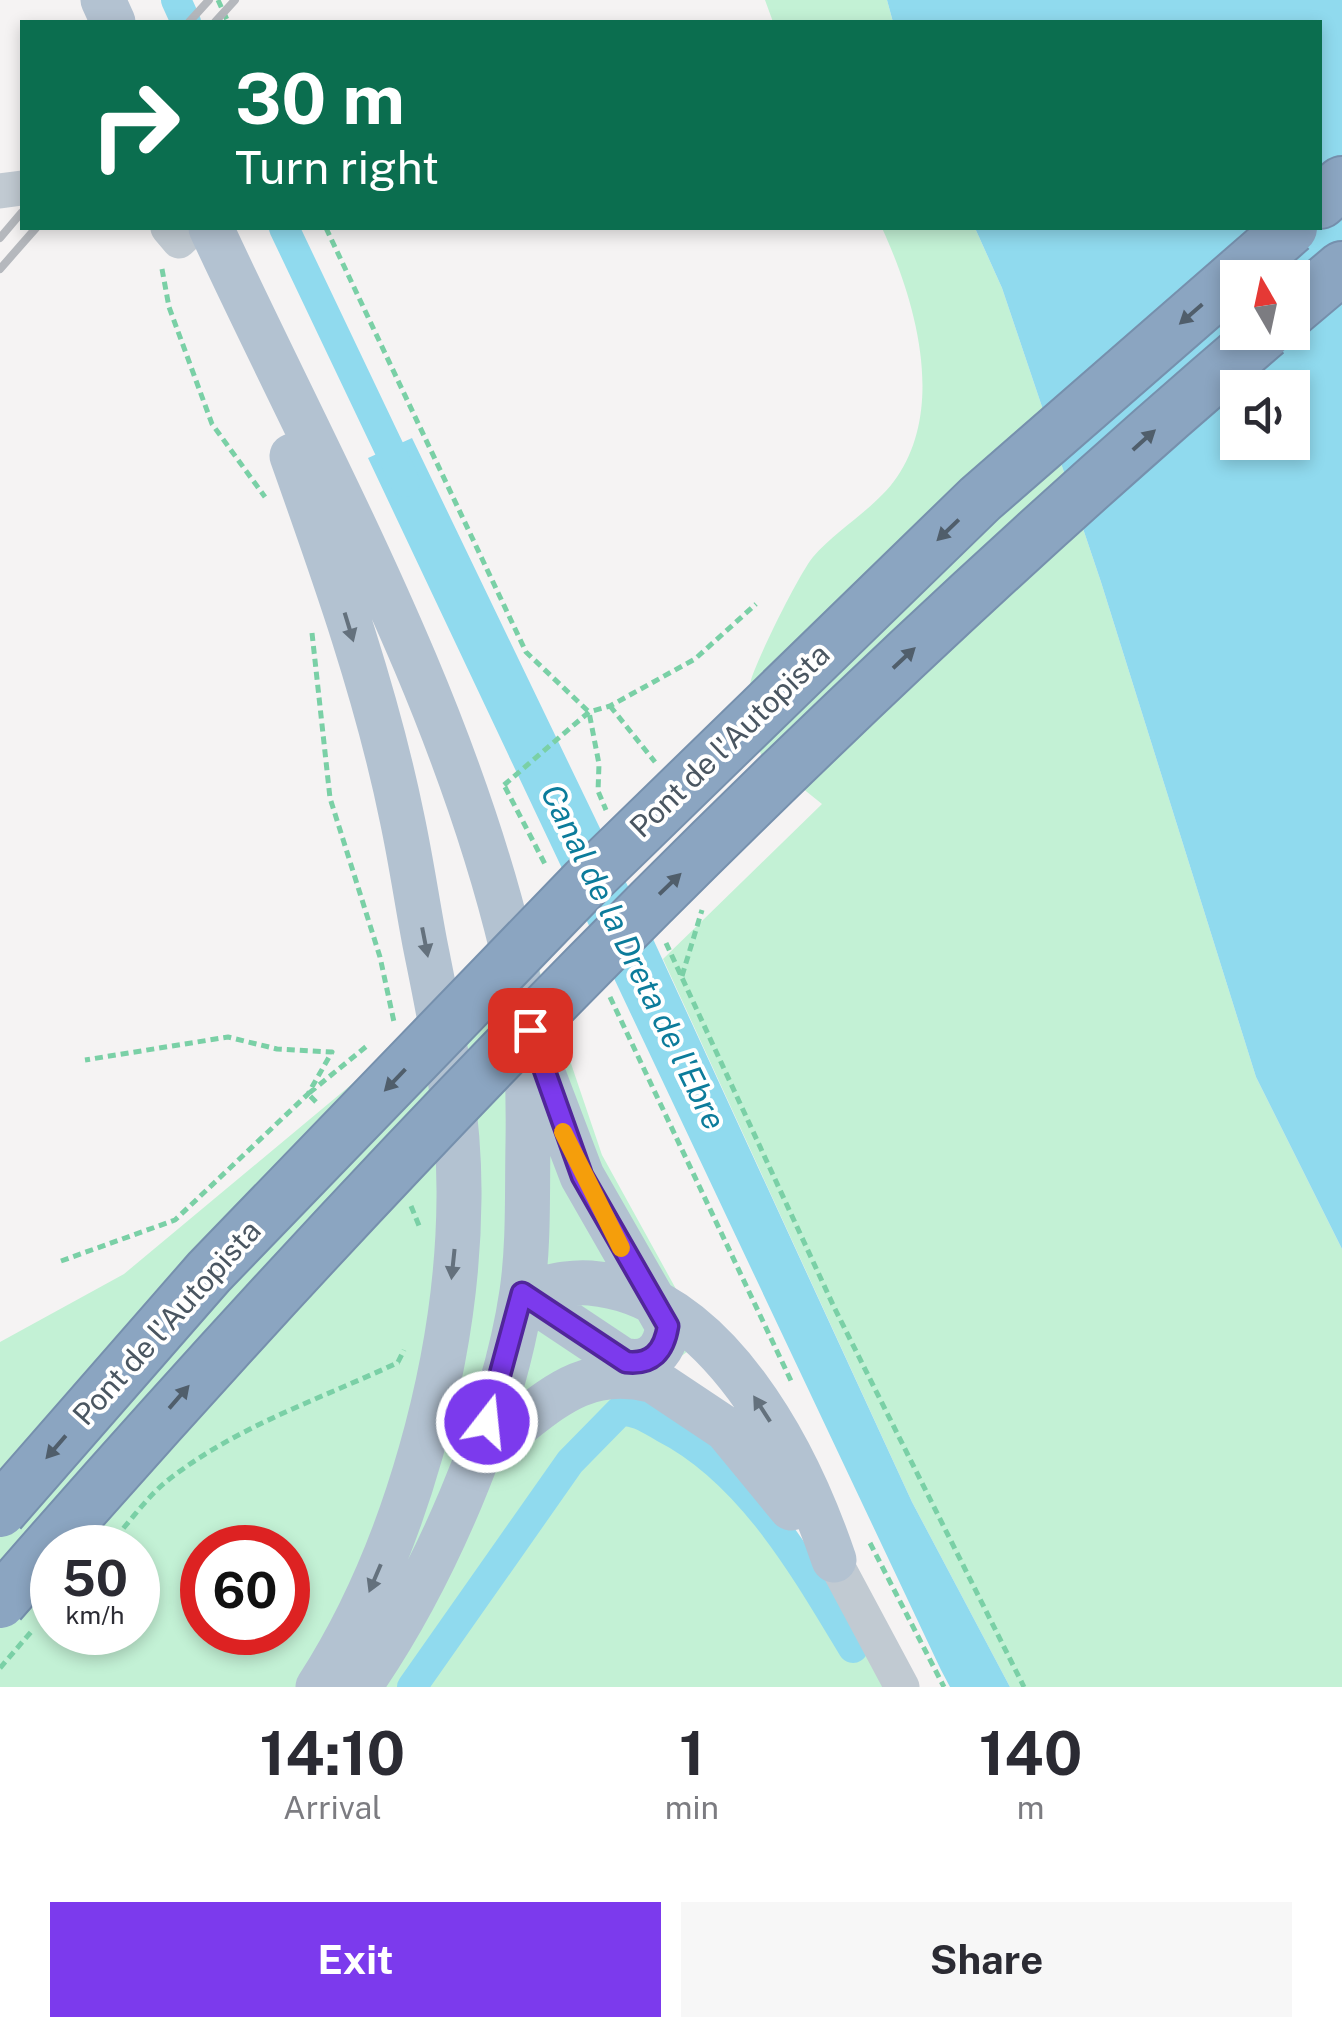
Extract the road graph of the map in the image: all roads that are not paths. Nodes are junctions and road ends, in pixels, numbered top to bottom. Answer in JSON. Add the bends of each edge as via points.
{"nodes":[{"id":1,"x":1342,"y":183,"type":"edge"},
{"id":2,"x":1322,"y":200,"type":"edge"},
{"id":3,"x":1289,"y":230,"type":"edge"},
{"id":4,"x":208,"y":234,"type":"edge"},
{"id":5,"x":163,"y":242,"type":"edge"},
{"id":6,"x":1342,"y":268,"type":"edge"},
{"id":7,"x":1310,"y":295,"type":"edge"},
{"id":8,"x":1246,"y":350,"type":"edge"},
{"id":9,"x":520,"y":999,"type":"junction"},
{"id":10,"x":522,"y":1293,"type":"junction"},
{"id":11,"x":660,"y":1308,"type":"junction"},
{"id":12,"x":611,"y":1356,"type":"junction"},
{"id":13,"x":670,"y":1390,"type":"junction"},
{"id":14,"x":477,"y":1454,"type":"junction"},
{"id":15,"x":0,"y":1510,"type":"edge"},
{"id":16,"x":834,"y":1560,"type":"junction"},
{"id":17,"x":17,"y":1615,"type":"edge"},
{"id":18,"x":318,"y":1687,"type":"edge"},
{"id":19,"x":359,"y":1687,"type":"edge"},
{"id":20,"x":902,"y":1687,"type":"edge"}],
"edges":[{"from":1,"to":2,"type":"highway"},
{"from":3,"to":15,"type":"highway","name":"Pont de l'Autopista","one_way":true,"bridge":true,"via":[[980,498],[586,882],[209,1272]]},
{"from":4,"to":5,"type":"street"},
{"from":4,"to":9,"type":"main road","via":[[424,684],[480,839]]},
{"from":4,"to":18,"type":"main road","one_way":true,"via":[[340,600],[402,816],[451,1064],[459,1198],[441,1359],[392,1536]]},
{"from":6,"to":7,"type":"highway"},
{"from":17,"to":8,"type":"highway","name":"Pont de l'Autopista","one_way":true,"bridge":true,"via":[[195,1379],[628,925],[1002,566]]},
{"from":9,"to":10,"type":"main road","via":[[528,1107]]},
{"from":9,"to":11,"type":"main road","via":[[582,1176]]},
{"from":10,"to":11,"type":"main road","via":[[590,1283]]},
{"from":10,"to":12,"type":"main road"},
{"from":10,"to":14,"type":"main road"},
{"from":11,"to":12,"type":"main road","via":[[668,1326],[655,1357],[633,1363]]},
{"from":16,"to":11,"type":"main road","one_way":true,"via":[[818,1512],[761,1406],[710,1344]]},
{"from":12,"to":13,"type":"main road"},
{"from":13,"to":14,"type":"main road","via":[[636,1377],[579,1382]]},
{"from":13,"to":16,"type":"main road","via":[[726,1429]]},
{"from":14,"to":19,"type":"main road","via":[[432,1564]]},
{"from":16,"to":20,"type":"street"}]}
